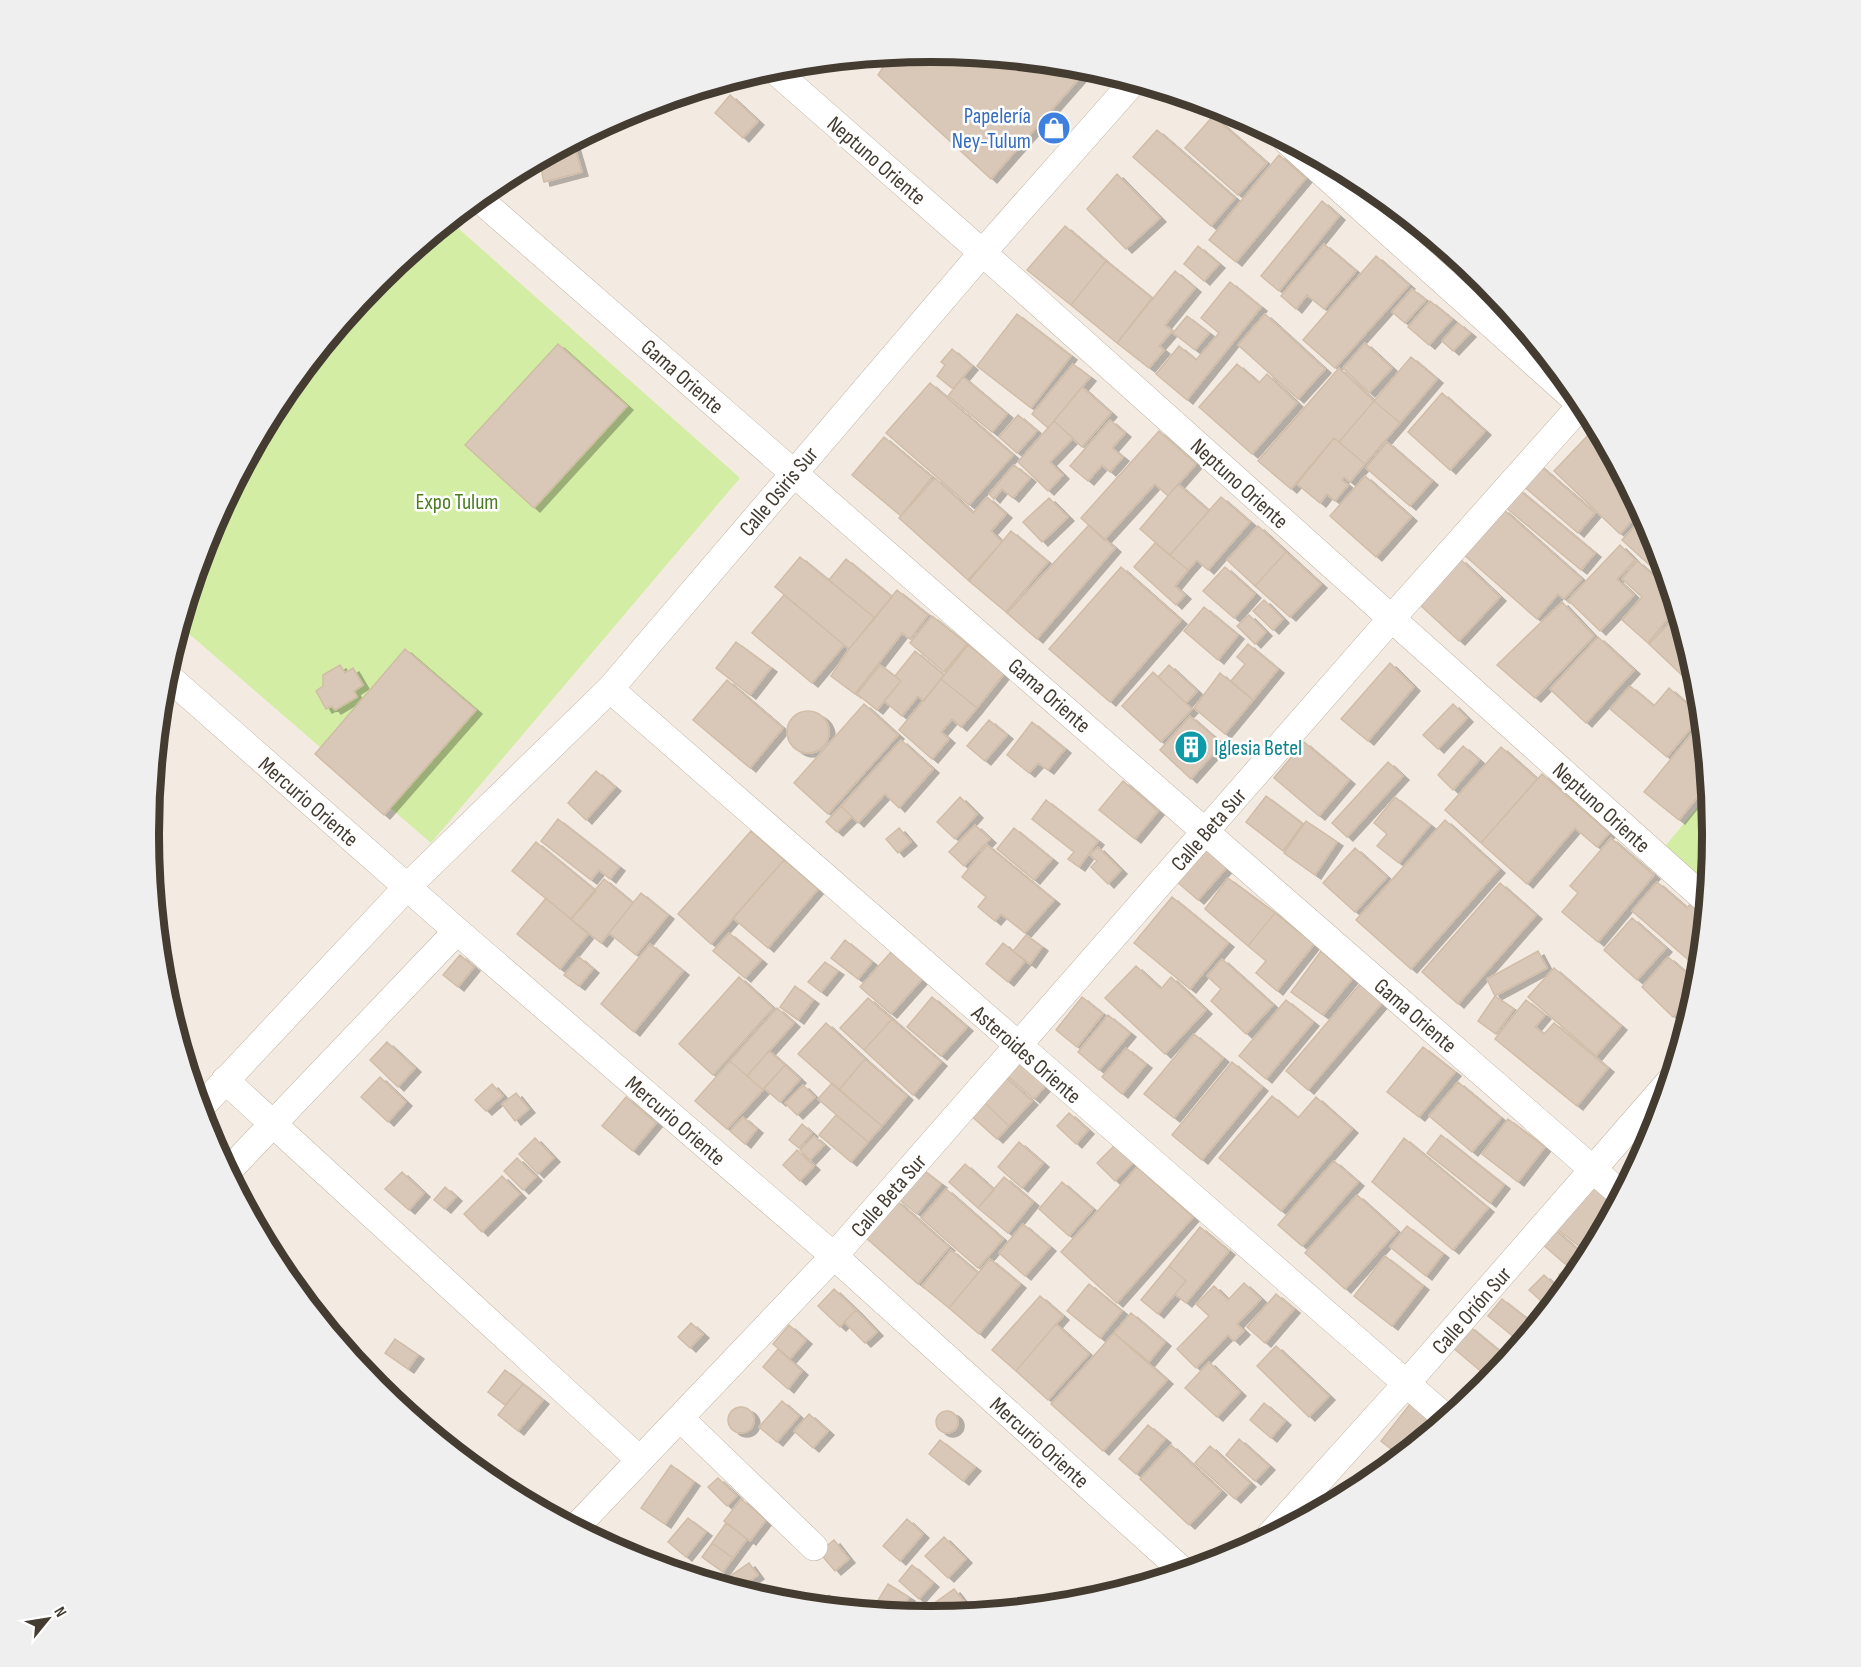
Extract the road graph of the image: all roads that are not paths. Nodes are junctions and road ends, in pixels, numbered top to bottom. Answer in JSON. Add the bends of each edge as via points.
{"nodes":[{"id":1,"x":781,"y":76,"type":"edge"},
{"id":2,"x":1128,"y":88,"type":"edge"},
{"id":3,"x":1311,"y":162,"type":"edge"},
{"id":4,"x":485,"y":204,"type":"edge"},
{"id":5,"x":982,"y":253,"type":"junction"},
{"id":6,"x":1553,"y":379,"type":"edge"},
{"id":7,"x":1577,"y":413,"type":"edge"},
{"id":8,"x":794,"y":472,"type":"junction"},
{"id":9,"x":1392,"y":619,"type":"junction"},
{"id":10,"x":173,"y":681,"type":"edge"},
{"id":11,"x":610,"y":689,"type":"junction"},
{"id":12,"x":1206,"y":832,"type":"junction"},
{"id":13,"x":407,"y":887,"type":"junction"},
{"id":14,"x":1700,"y":895,"type":"edge"},
{"id":15,"x":457,"y":931,"type":"junction"},
{"id":16,"x":1018,"y":1046,"type":"junction"},
{"id":17,"x":207,"y":1092,"type":"edge"},
{"id":18,"x":1656,"y":1097,"type":"edge"},
{"id":19,"x":272,"y":1125,"type":"junction"},
{"id":20,"x":234,"y":1165,"type":"edge"},
{"id":21,"x":1593,"y":1170,"type":"junction"},
{"id":22,"x":1615,"y":1189,"type":"edge"},
{"id":23,"x":834,"y":1256,"type":"junction"},
{"id":24,"x":1407,"y":1384,"type":"junction"},
{"id":25,"x":1441,"y":1413,"type":"edge"},
{"id":26,"x":680,"y":1418,"type":"junction"},
{"id":27,"x":640,"y":1460,"type":"junction"},
{"id":28,"x":1284,"y":1519,"type":"edge"},
{"id":29,"x":581,"y":1522,"type":"edge"},
{"id":30,"x":814,"y":1547,"type":"dead end"},
{"id":31,"x":1176,"y":1566,"type":"edge"}],
"edges":[{"from":1,"to":5,"type":"street","name":"Neptuno Oriente"},
{"from":2,"to":5,"type":"street","name":"Calle Osiris Sur"},
{"from":3,"to":6,"type":"street"},
{"from":4,"to":8,"type":"street","name":"Gama Oriente"},
{"from":5,"to":8,"type":"street","name":"Calle Osiris Sur"},
{"from":5,"to":9,"type":"street","name":"Neptuno Oriente"},
{"from":7,"to":9,"type":"street","name":"Calle Beta Sur"},
{"from":8,"to":11,"type":"street","name":"Calle Osiris Sur"},
{"from":8,"to":12,"type":"street","name":"Gama Oriente"},
{"from":9,"to":12,"type":"street","name":"Calle Beta Sur"},
{"from":9,"to":14,"type":"street","name":"Neptuno Oriente"},
{"from":10,"to":13,"type":"street","name":"Mercurio Oriente"},
{"from":11,"to":13,"type":"street","name":"Calle Osiris Sur"},
{"from":11,"to":16,"type":"street","name":"Asteroides Oriente"},
{"from":12,"to":16,"type":"street","name":"Calle Beta Sur"},
{"from":12,"to":21,"type":"street","name":"Gama Oriente"},
{"from":13,"to":15,"type":"street","name":"Mercurio Oriente"},
{"from":13,"to":17,"type":"street","name":"Calle Osiris Sur"},
{"from":15,"to":19,"type":"street"},
{"from":15,"to":23,"type":"street","name":"Mercurio Oriente"},
{"from":16,"to":23,"type":"street","name":"Calle Beta Sur"},
{"from":16,"to":24,"type":"street","name":"Asteroides Oriente"},
{"from":17,"to":19,"type":"street"},
{"from":18,"to":21,"type":"street","name":"Calle Orión Sur"},
{"from":19,"to":20,"type":"street"},
{"from":19,"to":27,"type":"street"},
{"from":21,"to":22,"type":"street","name":"Gama Oriente"},
{"from":21,"to":24,"type":"street","name":"Calle Orión Sur"},
{"from":23,"to":26,"type":"street","name":"Calle Beta Sur"},
{"from":23,"to":31,"type":"street","name":"Mercurio Oriente"},
{"from":24,"to":25,"type":"street","name":"Asteroides Oriente"},
{"from":24,"to":28,"type":"street","name":"Calle Orión Sur"},
{"from":26,"to":27,"type":"street","name":"Calle Beta Sur"},
{"from":26,"to":30,"type":"street"},
{"from":27,"to":29,"type":"street","name":"Calle Beta Sur"}]}
